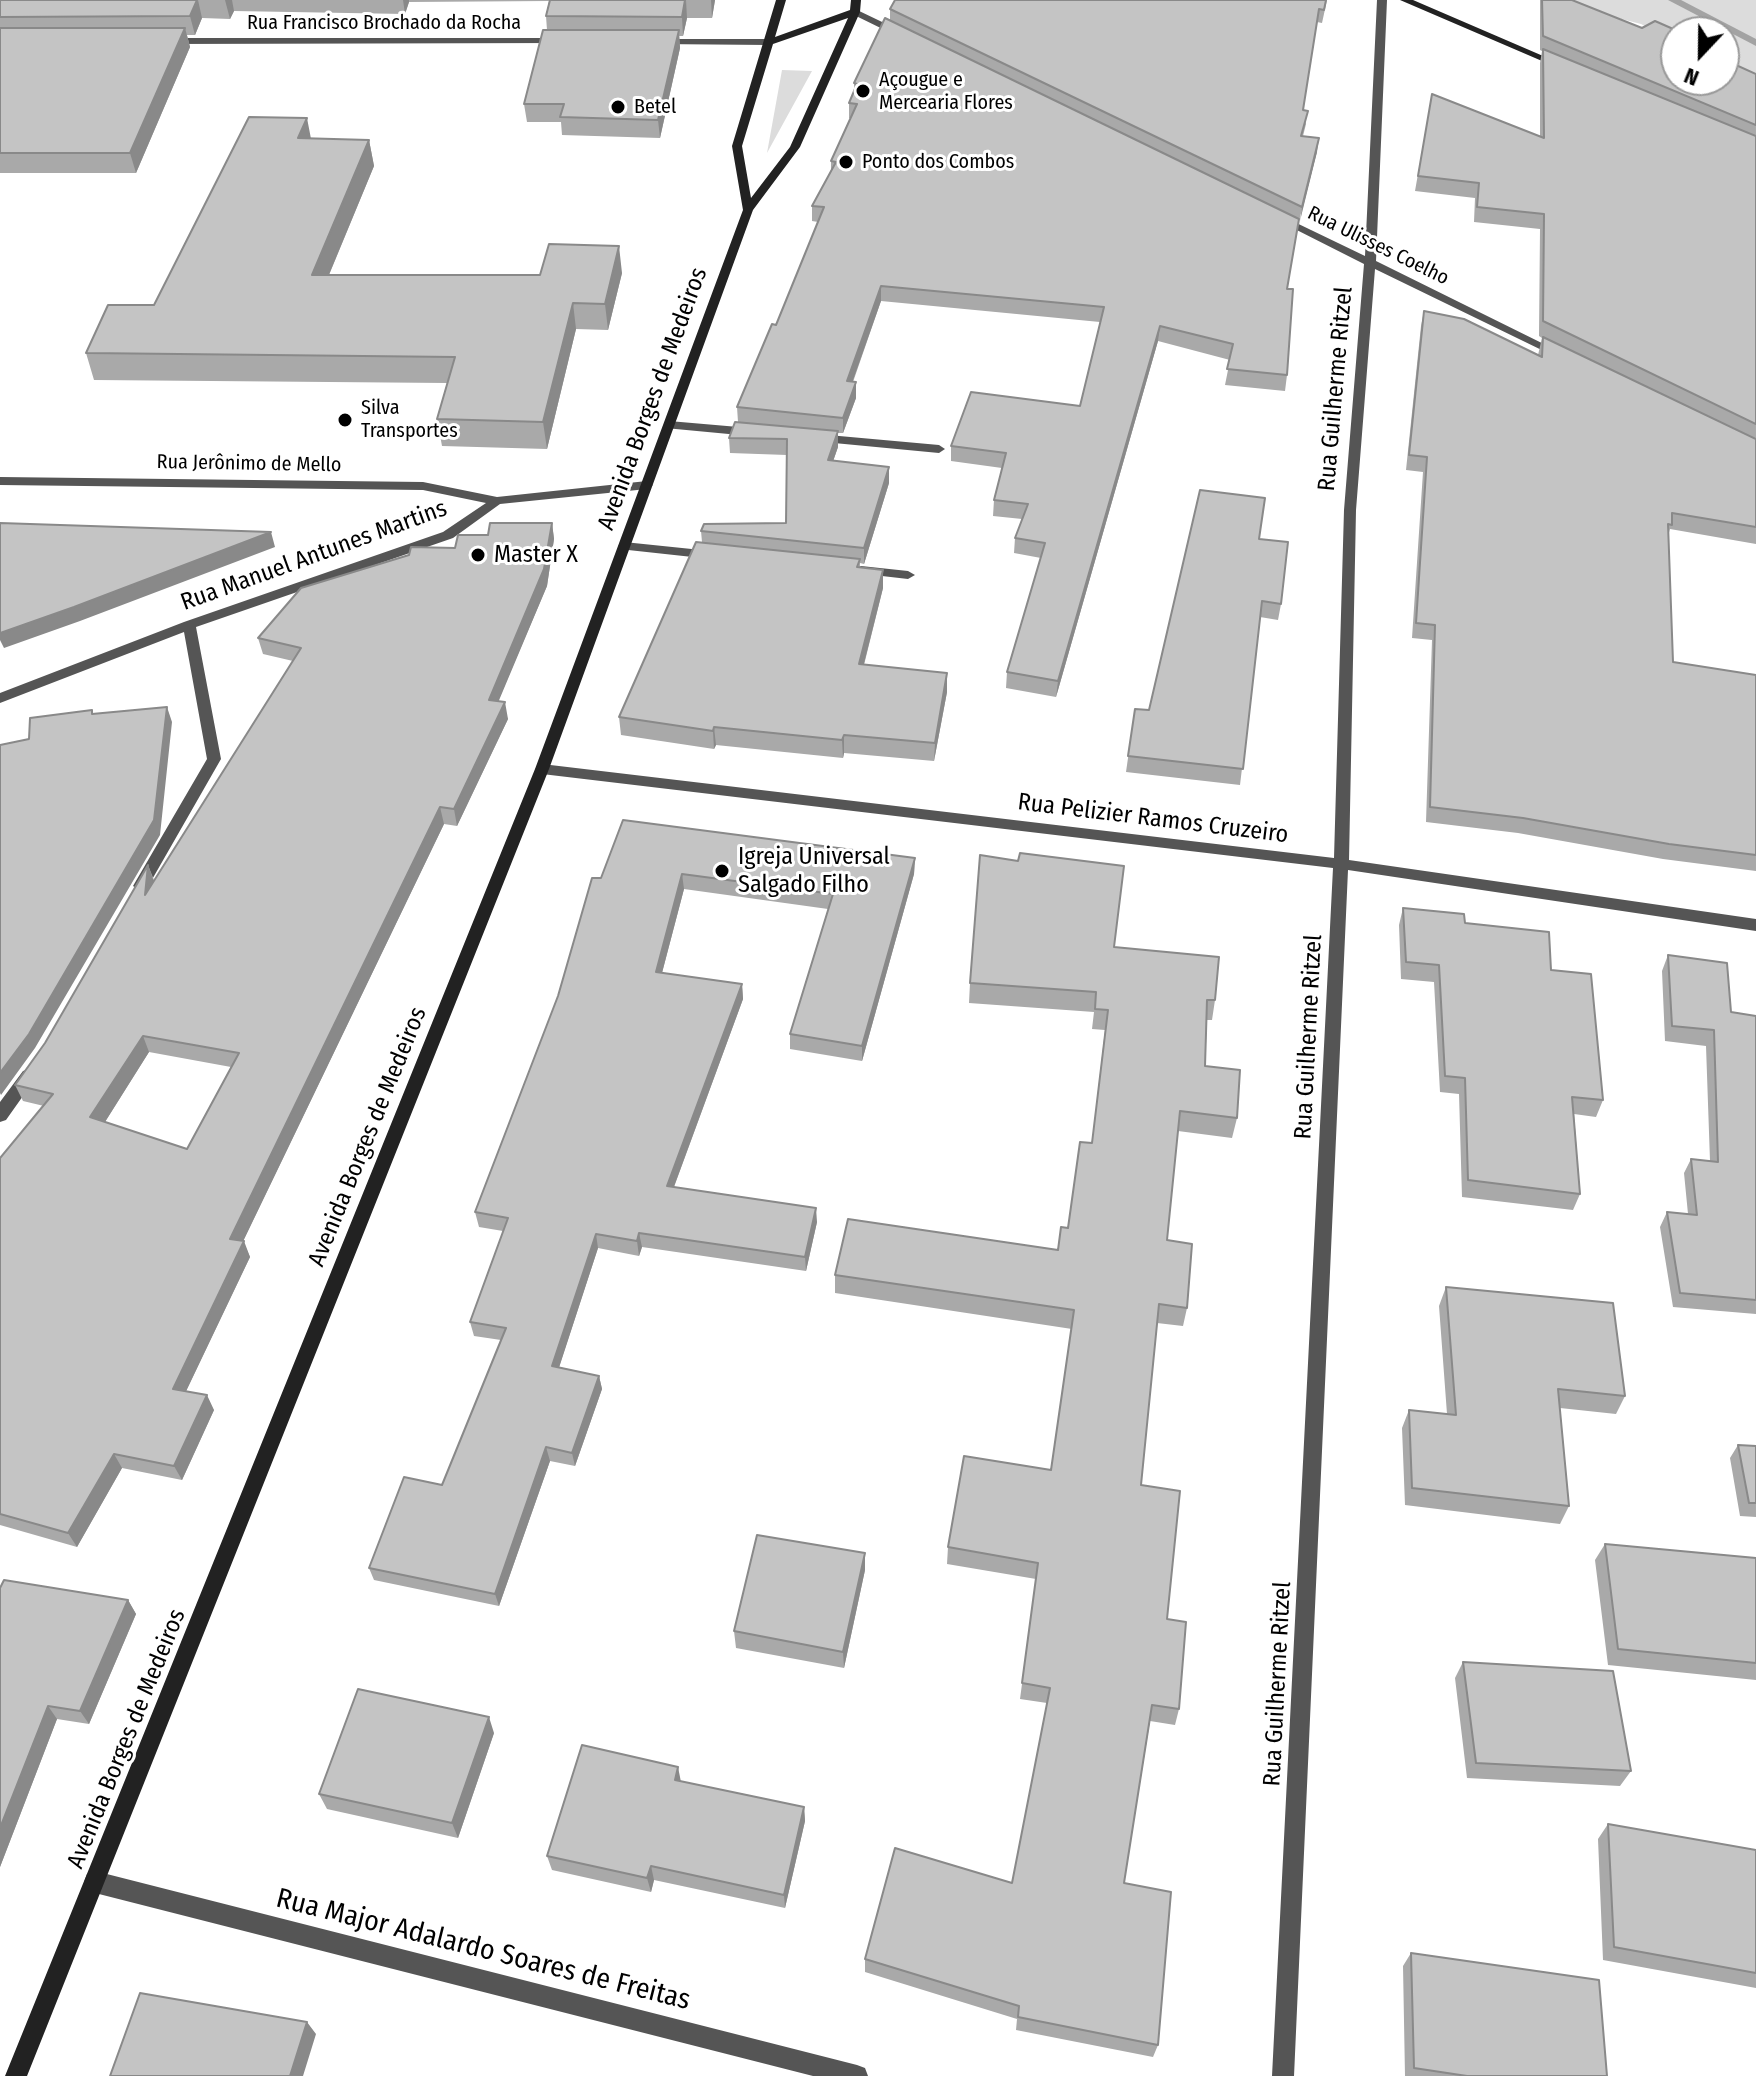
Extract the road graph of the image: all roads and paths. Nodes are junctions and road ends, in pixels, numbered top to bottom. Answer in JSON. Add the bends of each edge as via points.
{"nodes":[{"id":1,"x":781,"y":0,"type":"edge"},
{"id":2,"x":1382,"y":0,"type":"edge"},
{"id":3,"x":1405,"y":0,"type":"edge"},
{"id":4,"x":855,"y":6,"type":"edge"},
{"id":5,"x":912,"y":40,"type":"edge"},
{"id":6,"x":150,"y":41,"type":"edge"},
{"id":7,"x":578,"y":42,"type":"edge"},
{"id":8,"x":642,"y":42,"type":"edge"},
{"id":9,"x":769,"y":42,"type":"junction"},
{"id":10,"x":1566,"y":68,"type":"edge"},
{"id":11,"x":748,"y":210,"type":"junction"},
{"id":12,"x":1270,"y":214,"type":"edge"},
{"id":13,"x":1370,"y":263,"type":"junction"},
{"id":14,"x":1570,"y":360,"type":"edge"},
{"id":15,"x":669,"y":425,"type":"junction"},
{"id":16,"x":769,"y":434,"type":"edge"},
{"id":17,"x":800,"y":437,"type":"edge"},
{"id":18,"x":939,"y":449,"type":"dead end"},
{"id":19,"x":0,"y":481,"type":"edge"},
{"id":20,"x":647,"y":485,"type":"junction"},
{"id":21,"x":497,"y":501,"type":"junction"},
{"id":22,"x":624,"y":546,"type":"junction"},
{"id":23,"x":728,"y":557,"type":"edge"},
{"id":24,"x":848,"y":569,"type":"edge"},
{"id":25,"x":908,"y":575,"type":"dead end"},
{"id":26,"x":189,"y":625,"type":"junction"},
{"id":27,"x":0,"y":698,"type":"edge"},
{"id":28,"x":542,"y":769,"type":"junction"},
{"id":29,"x":1341,"y":864,"type":"junction"},
{"id":30,"x":130,"y":904,"type":"edge"},
{"id":31,"x":1756,"y":925,"type":"edge"},
{"id":32,"x":35,"y":1066,"type":"edge"},
{"id":33,"x":0,"y":1115,"type":"edge"},
{"id":34,"x":95,"y":1882,"type":"junction"},
{"id":35,"x":16,"y":2076,"type":"edge"},
{"id":36,"x":857,"y":2076,"type":"edge"},
{"id":37,"x":1283,"y":2076,"type":"edge"}],
"edges":[{"from":1,"to":9,"type":"street","name":"Avenida Borges de Medeiros"},
{"from":2,"to":13,"type":"street","name":"Rua Guilherme Ritzel"},
{"from":3,"to":10,"type":"street"},
{"from":4,"to":5,"type":"street"},
{"from":4,"to":9,"type":"street"},
{"from":4,"to":11,"type":"street","name":"Avenida Borges de Medeiros","via":[[795,147]]},
{"from":6,"to":7,"type":"street","name":"Rua Francisco Brochado da Rocha"},
{"from":8,"to":9,"type":"street"},
{"from":9,"to":11,"type":"street","name":"Avenida Borges de Medeiros","via":[[737,146]]},
{"from":11,"to":15,"type":"street","name":"Avenida Borges de Medeiros"},
{"from":12,"to":13,"type":"street","name":"Rua Ulisses Coelho"},
{"from":13,"to":14,"type":"street","name":"Rua Ulisses Coelho"},
{"from":13,"to":29,"type":"street","name":"Rua Guilherme Ritzel","via":[[1350,510]]},
{"from":15,"to":16,"type":"street"},
{"from":15,"to":20,"type":"street","name":"Avenida Borges de Medeiros"},
{"from":17,"to":18,"type":"street"},
{"from":19,"to":21,"type":"street","name":"Rua Jerônimo de Mello","via":[[423,486]]},
{"from":20,"to":21,"type":"street","name":"Rua Manuel Antunes Martins"},
{"from":20,"to":22,"type":"street","name":"Avenida Borges de Medeiros"},
{"from":21,"to":26,"type":"street","name":"Rua Manuel Antunes Martins","via":[[448,535]]},
{"from":22,"to":23,"type":"street"},
{"from":22,"to":28,"type":"street","name":"Avenida Borges de Medeiros"},
{"from":24,"to":25,"type":"street"},
{"from":26,"to":27,"type":"street","name":"Rua Manuel Antunes Martins"},
{"from":26,"to":30,"type":"street","via":[[214,759]]},
{"from":28,"to":29,"type":"street","name":"Rua Pelizier Ramos Cruzeiro"},
{"from":28,"to":34,"type":"street","name":"Avenida Borges de Medeiros"},
{"from":29,"to":31,"type":"street","name":"Rua Pelizier Ramos Cruzeiro"},
{"from":29,"to":37,"type":"street","name":"Rua Guilherme Ritzel"},
{"from":32,"to":33,"type":"street"},
{"from":34,"to":35,"type":"street","name":"Avenida Borges de Medeiros"},
{"from":34,"to":36,"type":"street","name":"Rua Major Adalardo Soares de Freitas"}]}
